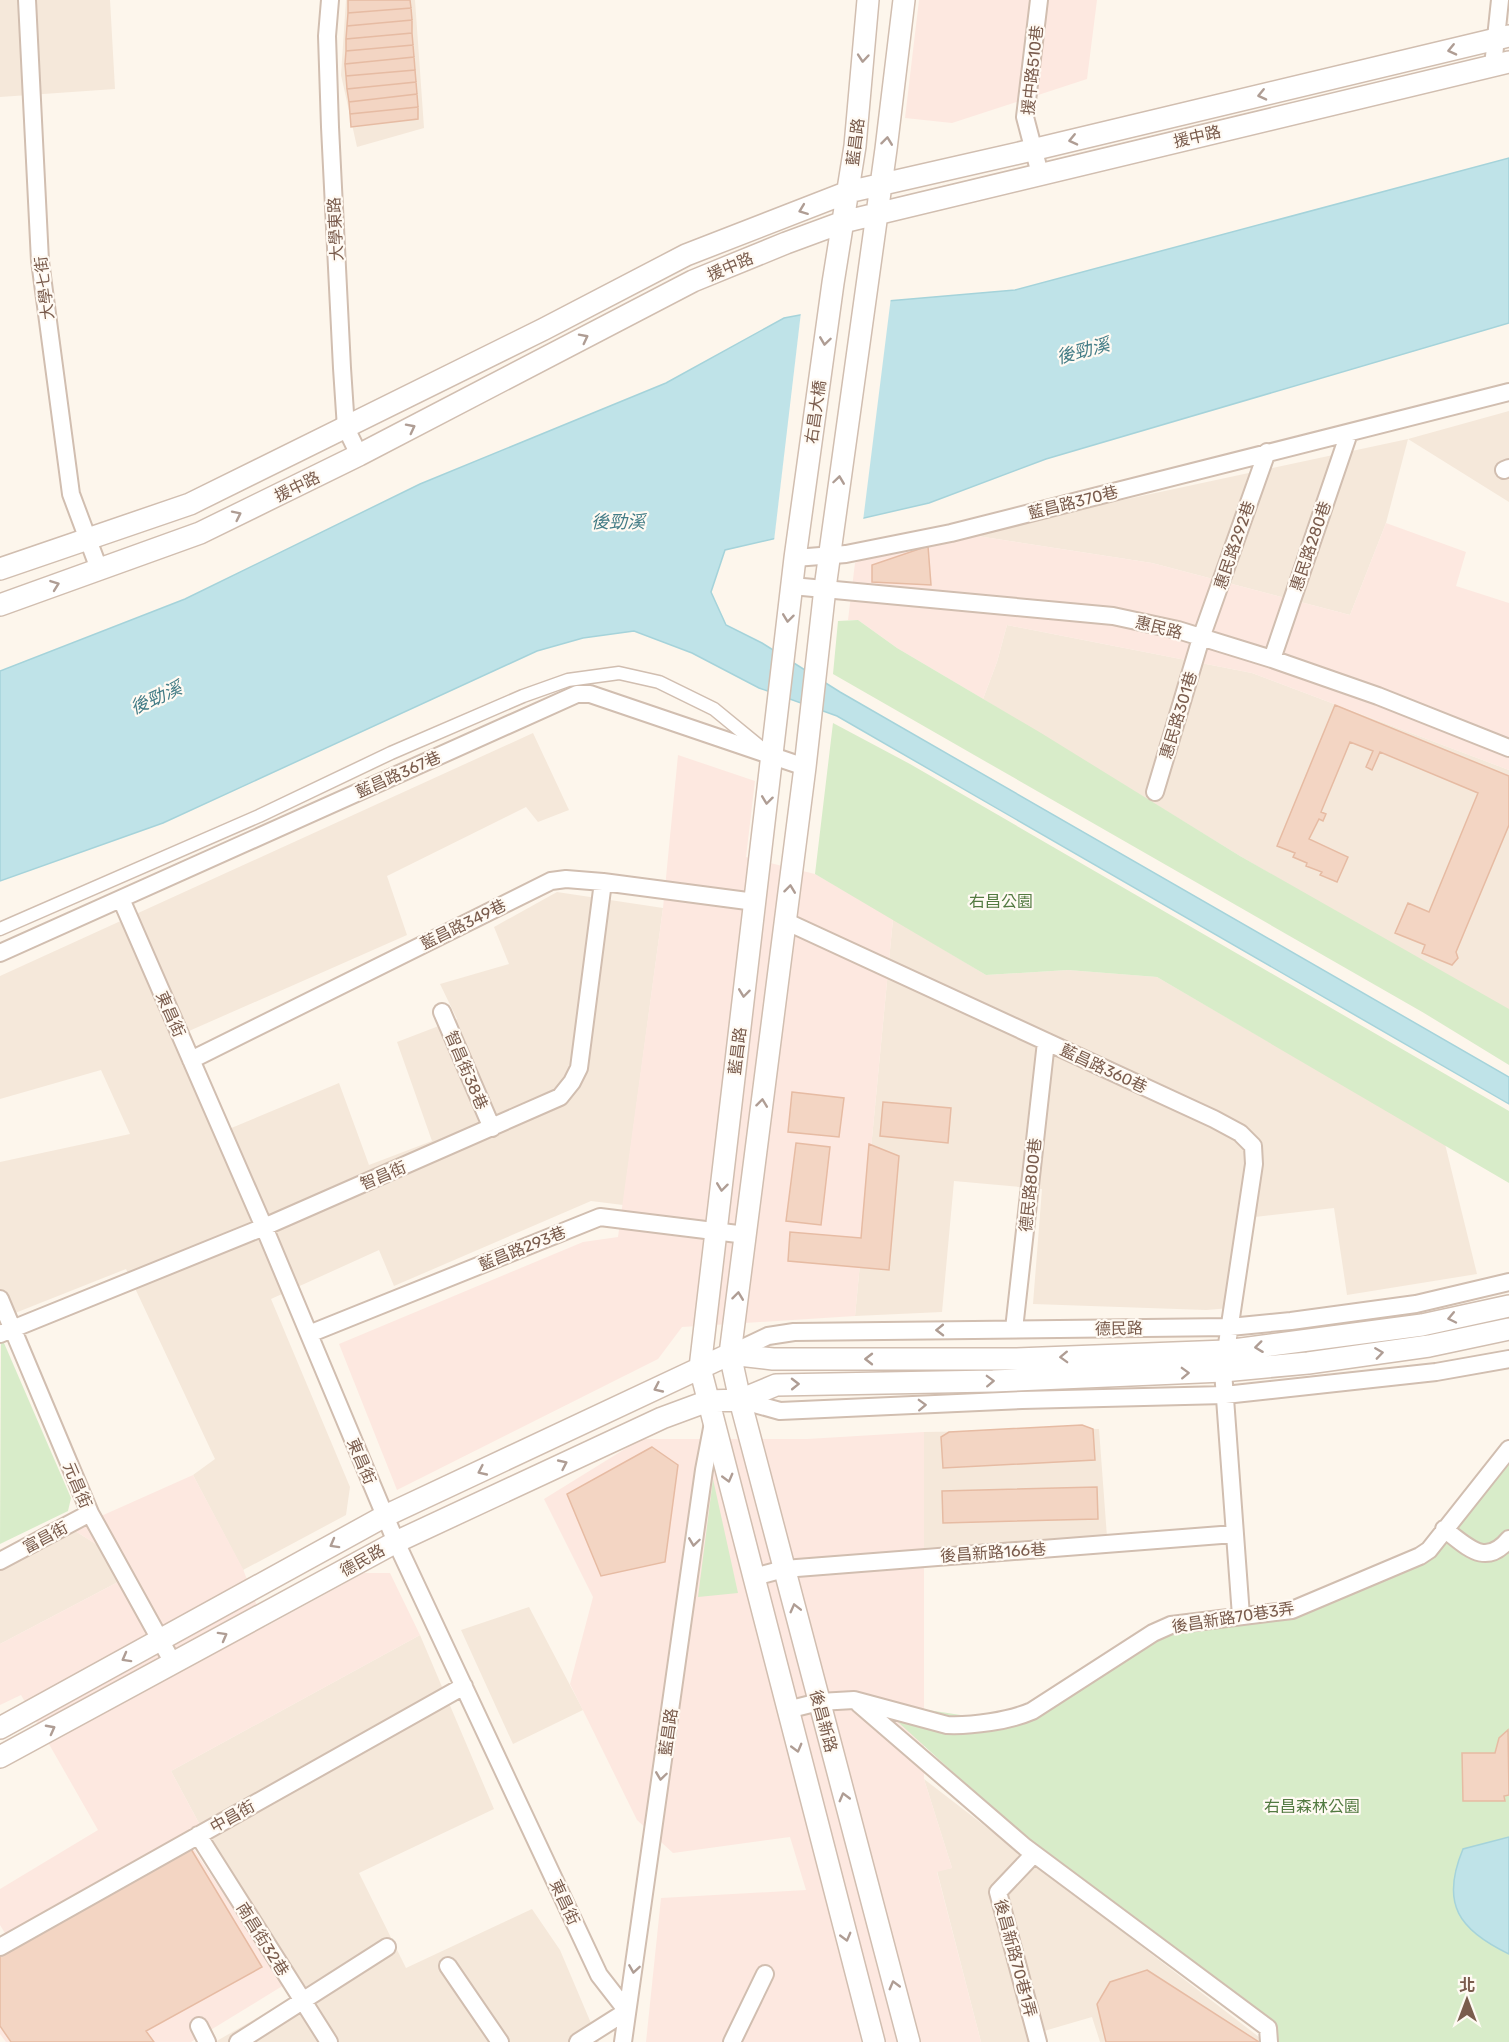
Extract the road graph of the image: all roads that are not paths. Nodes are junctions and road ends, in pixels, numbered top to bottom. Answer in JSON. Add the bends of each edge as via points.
{"nodes":[{"id":1,"x":27,"y":0,"type":"edge"},
{"id":2,"x":330,"y":0,"type":"edge"},
{"id":3,"x":868,"y":0,"type":"edge"},
{"id":4,"x":904,"y":0,"type":"edge"},
{"id":5,"x":1039,"y":0,"type":"edge"},
{"id":6,"x":1500,"y":0,"type":"edge"},
{"id":7,"x":1502,"y":38,"type":"edge"},
{"id":8,"x":1501,"y":64,"type":"edge"},
{"id":9,"x":1032,"y":150,"type":"junction"},
{"id":10,"x":1040,"y":174,"type":"junction"},
{"id":11,"x":880,"y":185,"type":"junction"},
{"id":12,"x":848,"y":192,"type":"junction"},
{"id":13,"x":876,"y":214,"type":"junction"},
{"id":14,"x":843,"y":222,"type":"junction"},
{"id":15,"x":867,"y":282,"type":"joint"},
{"id":16,"x":833,"y":283,"type":"joint"},
{"id":17,"x":1509,"y":392,"type":"edge"},
{"id":18,"x":346,"y":428,"type":"junction"},
{"id":19,"x":1349,"y":433,"type":"junction"},
{"id":20,"x":1267,"y":452,"type":"junction"},
{"id":21,"x":359,"y":455,"type":"junction"},
{"id":22,"x":87,"y":539,"type":"junction"},
{"id":23,"x":830,"y":547,"type":"junction"},
{"id":24,"x":796,"y":550,"type":"junction"},
{"id":25,"x":0,"y":569,"type":"edge"},
{"id":26,"x":99,"y":569,"type":"junction"},
{"id":27,"x":792,"y":586,"type":"junction"},
{"id":28,"x":825,"y":588,"type":"junction"},
{"id":29,"x":0,"y":605,"type":"edge"},
{"id":30,"x":1201,"y":638,"type":"junction"},
{"id":31,"x":1272,"y":659,"type":"junction"},
{"id":32,"x":1509,"y":748,"type":"edge"},
{"id":33,"x":772,"y":756,"type":"junction"},
{"id":34,"x":805,"y":767,"type":"junction"},
{"id":35,"x":1155,"y":792,"type":"dead end"},
{"id":36,"x":603,"y":882,"type":"junction"},
{"id":37,"x":121,"y":899,"type":"junction"},
{"id":38,"x":755,"y":902,"type":"junction"},
{"id":39,"x":785,"y":921,"type":"junction"},
{"id":40,"x":0,"y":929,"type":"edge"},
{"id":41,"x":0,"y":953,"type":"edge"},
{"id":42,"x":442,"y":1012,"type":"dead end"},
{"id":43,"x":1046,"y":1042,"type":"junction"},
{"id":44,"x":191,"y":1060,"type":"junction"},
{"id":45,"x":492,"y":1128,"type":"junction"},
{"id":46,"x":264,"y":1227,"type":"junction"},
{"id":47,"x":716,"y":1230,"type":"junction"},
{"id":48,"x":746,"y":1235,"type":"junction"},
{"id":49,"x":1509,"y":1282,"type":"edge"},
{"id":50,"x":0,"y":1299,"type":"edge"},
{"id":51,"x":1509,"y":1306,"type":"edge"},
{"id":52,"x":1230,"y":1327,"type":"junction"},
{"id":53,"x":1014,"y":1329,"type":"junction"},
{"id":54,"x":1509,"y":1329,"type":"edge"},
{"id":55,"x":7,"y":1332,"type":"edge"},
{"id":56,"x":309,"y":1334,"type":"junction"},
{"id":57,"x":730,"y":1354,"type":"junction"},
{"id":58,"x":1509,"y":1359,"type":"edge"},
{"id":59,"x":1225,"y":1361,"type":"junction"},
{"id":60,"x":700,"y":1368,"type":"junction"},
{"id":61,"x":1225,"y":1395,"type":"junction"},
{"id":62,"x":740,"y":1400,"type":"junction"},
{"id":63,"x":708,"y":1401,"type":"junction"},
{"id":64,"x":713,"y":1422,"type":"junction"},
{"id":65,"x":1509,"y":1449,"type":"edge"},
{"id":66,"x":90,"y":1513,"type":"junction"},
{"id":67,"x":385,"y":1516,"type":"junction"},
{"id":68,"x":1444,"y":1529,"type":"junction"},
{"id":69,"x":1234,"y":1534,"type":"junction"},
{"id":70,"x":1509,"y":1539,"type":"edge"},
{"id":71,"x":396,"y":1542,"type":"junction"},
{"id":72,"x":0,"y":1561,"type":"edge"},
{"id":73,"x":784,"y":1569,"type":"junction"},
{"id":74,"x":754,"y":1577,"type":"junction"},
{"id":75,"x":1241,"y":1616,"type":"junction"},
{"id":76,"x":160,"y":1640,"type":"junction"},
{"id":77,"x":173,"y":1663,"type":"junction"},
{"id":78,"x":464,"y":1686,"type":"junction"},
{"id":79,"x":854,"y":1700,"type":"junction"},
{"id":80,"x":819,"y":1702,"type":"junction"},
{"id":81,"x":787,"y":1710,"type":"junction"},
{"id":82,"x":0,"y":1728,"type":"edge"},
{"id":83,"x":0,"y":1756,"type":"edge"},
{"id":84,"x":198,"y":1835,"type":"junction"},
{"id":85,"x":1034,"y":1854,"type":"junction"},
{"id":86,"x":0,"y":1947,"type":"edge"},
{"id":87,"x":387,"y":1947,"type":"dead end"},
{"id":88,"x":448,"y":1966,"type":"dead end"},
{"id":89,"x":765,"y":1974,"type":"dead end"},
{"id":90,"x":303,"y":2002,"type":"junction"},
{"id":91,"x":627,"y":2011,"type":"junction"},
{"id":92,"x":199,"y":2026,"type":"dead end"},
{"id":93,"x":1035,"y":2041,"type":"edge"},
{"id":94,"x":207,"y":2042,"type":"edge"},
{"id":95,"x":238,"y":2042,"type":"edge"},
{"id":96,"x":328,"y":2042,"type":"edge"},
{"id":97,"x":500,"y":2042,"type":"edge"},
{"id":98,"x":578,"y":2042,"type":"edge"},
{"id":99,"x":623,"y":2042,"type":"edge"},
{"id":100,"x":732,"y":2042,"type":"edge"},
{"id":101,"x":874,"y":2042,"type":"edge"},
{"id":102,"x":909,"y":2042,"type":"edge"},
{"id":103,"x":1269,"y":2042,"type":"edge"}],
"edges":[{"from":1,"to":22,"type":"street","name":"大學七街","via":[[40,261],[71,494]]},
{"from":2,"to":18,"type":"street","name":"大學東路","via":[[327,36]]},
{"from":3,"to":12,"type":"street","name":"藍昌路","one_way":true},
{"from":11,"to":4,"type":"street","name":"藍昌路","one_way":true},
{"from":5,"to":9,"type":"street","name":"援中路510巷","via":[[1025,117]]},
{"from":6,"to":7,"type":"street"},
{"from":7,"to":8,"type":"street"},
{"from":7,"to":9,"type":"street","name":"援中路","one_way":true},
{"from":8,"to":10,"type":"street","name":"援中路"},
{"from":9,"to":10,"type":"street","name":"援中路510巷"},
{"from":9,"to":11,"type":"street","name":"援中路"},
{"from":10,"to":13,"type":"street","name":"援中路"},
{"from":11,"to":12,"type":"street","name":"援中路"},
{"from":11,"to":13,"type":"street","name":"藍昌路"},
{"from":12,"to":14,"type":"street","name":"藍昌路"},
{"from":12,"to":18,"type":"street","name":"援中路","one_way":true,"via":[[686,255]]},
{"from":13,"to":14,"type":"street","name":"援中路"},
{"from":13,"to":15,"type":"street","name":"藍昌路"},
{"from":14,"to":16,"type":"street","name":"藍昌路"},
{"from":21,"to":14,"type":"street","name":"援中路","one_way":true,"via":[[693,281]]},
{"from":23,"to":15,"type":"street","name":"右昌大橋","one_way":true},
{"from":16,"to":24,"type":"street","name":"右昌大橋","one_way":true},
{"from":17,"to":19,"type":"street","name":"藍昌路370巷"},
{"from":18,"to":21,"type":"street","name":"大學東路"},
{"from":18,"to":22,"type":"street","name":"援中路","via":[[190,504]]},
{"from":19,"to":20,"type":"street","name":"藍昌路370巷"},
{"from":19,"to":31,"type":"street","name":"惠民路280巷"},
{"from":20,"to":23,"type":"street","name":"藍昌路370巷","via":[[951,533],[846,554]]},
{"from":20,"to":30,"type":"street","name":"惠民路292巷"},
{"from":26,"to":21,"type":"street","name":"援中路","one_way":true,"via":[[200,533]]},
{"from":22,"to":25,"type":"street","name":"援中路"},
{"from":22,"to":26,"type":"street","name":"大學七街"},
{"from":23,"to":24,"type":"street","name":"藍昌路370巷"},
{"from":23,"to":28,"type":"street"},
{"from":24,"to":27,"type":"street"},
{"from":29,"to":26,"type":"street","name":"援中路","one_way":true},
{"from":27,"to":28,"type":"street","name":"惠民路"},
{"from":27,"to":33,"type":"street","name":"藍昌路","one_way":true},
{"from":28,"to":30,"type":"street","name":"惠民路","via":[[1113,616]]},
{"from":28,"to":34,"type":"street","name":"藍昌路"},
{"from":30,"to":31,"type":"street","name":"惠民路"},
{"from":30,"to":35,"type":"street","name":"惠民路301巷"},
{"from":31,"to":32,"type":"street","name":"惠民路"},
{"from":33,"to":34,"type":"street","name":"藍昌路367巷"},
{"from":33,"to":37,"type":"street","name":"藍昌路367巷","via":[[590,694],[577,694]]},
{"from":33,"to":38,"type":"street","name":"藍昌路","one_way":true},
{"from":33,"to":40,"type":"street","via":[[714,709],[659,682],[619,673],[568,680],[391,753]]},
{"from":39,"to":34,"type":"street","name":"藍昌路","one_way":true},
{"from":36,"to":38,"type":"street","name":"藍昌路349巷"},
{"from":36,"to":44,"type":"street","name":"藍昌路349巷","via":[[551,880]]},
{"from":36,"to":45,"type":"street","name":"智昌街","via":[[579,1068],[560,1097]]},
{"from":37,"to":41,"type":"street","name":"藍昌路367巷"},
{"from":37,"to":44,"type":"street","name":"東昌街"},
{"from":38,"to":39,"type":"street"},
{"from":38,"to":47,"type":"street","name":"藍昌路","one_way":true},
{"from":39,"to":43,"type":"street","name":"藍昌路360巷"},
{"from":48,"to":39,"type":"street","name":"藍昌路","one_way":true},
{"from":42,"to":45,"type":"street","name":"智昌街38巷"},
{"from":43,"to":52,"type":"street","name":"藍昌路360巷","via":[[1214,1119],[1240,1133],[1253,1146],[1254,1164]]},
{"from":43,"to":53,"type":"street","name":"德民路800巷"},
{"from":44,"to":46,"type":"street","name":"東昌街"},
{"from":45,"to":46,"type":"street","name":"智昌街"},
{"from":46,"to":55,"type":"street","name":"智昌街"},
{"from":46,"to":56,"type":"street","name":"東昌街"},
{"from":47,"to":48,"type":"street","name":"藍昌路293巷"},
{"from":47,"to":56,"type":"street","name":"藍昌路293巷","via":[[600,1217]]},
{"from":47,"to":60,"type":"street","name":"藍昌路"},
{"from":57,"to":48,"type":"street","name":"藍昌路","one_way":true},
{"from":49,"to":52,"type":"street","name":"德民路","via":[[1416,1304]]},
{"from":50,"to":55,"type":"street","name":"元昌街"},
{"from":51,"to":59,"type":"street","name":"德民路","one_way":true},
{"from":52,"to":53,"type":"street","name":"德民路"},
{"from":52,"to":59,"type":"street"},
{"from":53,"to":57,"type":"street","name":"德民路","one_way":true,"via":[[794,1332],[768,1336]]},
{"from":59,"to":54,"type":"street","name":"德民路","one_way":true,"via":[[1308,1364]]},
{"from":55,"to":66,"type":"street","name":"元昌街"},
{"from":56,"to":67,"type":"street","name":"東昌街"},
{"from":59,"to":57,"type":"street","name":"德民路","one_way":true,"via":[[773,1359]]},
{"from":57,"to":60,"type":"street","name":"德民路"},
{"from":57,"to":62,"type":"street","name":"藍昌路"},
{"from":58,"to":61,"type":"street","name":"德民路","via":[[1436,1372]]},
{"from":59,"to":61,"type":"street"},
{"from":62,"to":59,"type":"street","name":"德民路","one_way":true,"via":[[776,1385],[993,1381]]},
{"from":60,"to":63,"type":"street","name":"藍昌路"},
{"from":60,"to":67,"type":"street","name":"德民路","one_way":true},
{"from":62,"to":61,"type":"street","name":"德民路","one_way":true,"via":[[780,1411]]},
{"from":61,"to":69,"type":"street"},
{"from":62,"to":63,"type":"street","name":"德民路"},
{"from":62,"to":73,"type":"street","name":"後昌新路"},
{"from":63,"to":64,"type":"street","name":"後昌新路"},
{"from":71,"to":63,"type":"street","name":"德民路","one_way":true,"via":[[662,1418]]},
{"from":64,"to":74,"type":"street","name":"後昌新路","one_way":true},
{"from":64,"to":91,"type":"street","name":"藍昌路","one_way":true},
{"from":65,"to":68,"type":"street","name":"後昌新路70巷3弄"},
{"from":66,"to":72,"type":"street","name":"富昌街"},
{"from":66,"to":76,"type":"street","name":"元昌街"},
{"from":67,"to":71,"type":"street","name":"東昌街"},
{"from":67,"to":76,"type":"street","name":"德民路","one_way":true},
{"from":68,"to":70,"type":"street","via":[[1482,1554],[1493,1553]]},
{"from":68,"to":75,"type":"street","name":"後昌新路70巷3弄","via":[[1420,1556],[1292,1610]]},
{"from":69,"to":73,"type":"street","name":"後昌新路166巷"},
{"from":69,"to":75,"type":"street"},
{"from":77,"to":71,"type":"street","name":"德民路","one_way":true},
{"from":71,"to":78,"type":"street","name":"東昌街"},
{"from":73,"to":74,"type":"street","name":"後昌新路166巷"},
{"from":80,"to":73,"type":"street","name":"後昌新路","one_way":true},
{"from":74,"to":81,"type":"street","name":"後昌新路"},
{"from":75,"to":79,"type":"street","name":"後昌新路70巷3弄","via":[[1171,1625],[1153,1633],[1020,1716],[947,1725]]},
{"from":76,"to":77,"type":"street","name":"元昌街"},
{"from":76,"to":82,"type":"street","name":"德民路","one_way":true},
{"from":83,"to":77,"type":"street","name":"德民路","one_way":true},
{"from":78,"to":84,"type":"street","name":"中昌街"},
{"from":78,"to":91,"type":"street","name":"東昌街","via":[[599,1975]]},
{"from":79,"to":80,"type":"street","name":"後昌新路70巷3弄"},
{"from":79,"to":85,"type":"street"},
{"from":80,"to":81,"type":"street","name":"後昌新路70巷3弄"},
{"from":102,"to":80,"type":"street","name":"後昌新路","one_way":true},
{"from":81,"to":101,"type":"street","name":"後昌新路","one_way":true},
{"from":84,"to":86,"type":"street","name":"中昌街"},
{"from":84,"to":90,"type":"street","name":"南昌街32巷"},
{"from":85,"to":93,"type":"street","name":"後昌新路70巷1弄","via":[[998,1892]]},
{"from":85,"to":103,"type":"street","via":[[1268,2028]]},
{"from":87,"to":90,"type":"street"},
{"from":88,"to":97,"type":"street"},
{"from":89,"to":100,"type":"street"},
{"from":90,"to":95,"type":"street"},
{"from":90,"to":96,"type":"street","name":"南昌街32巷"},
{"from":91,"to":98,"type":"street"},
{"from":91,"to":99,"type":"street","name":"藍昌路"},
{"from":92,"to":94,"type":"street"}]}
